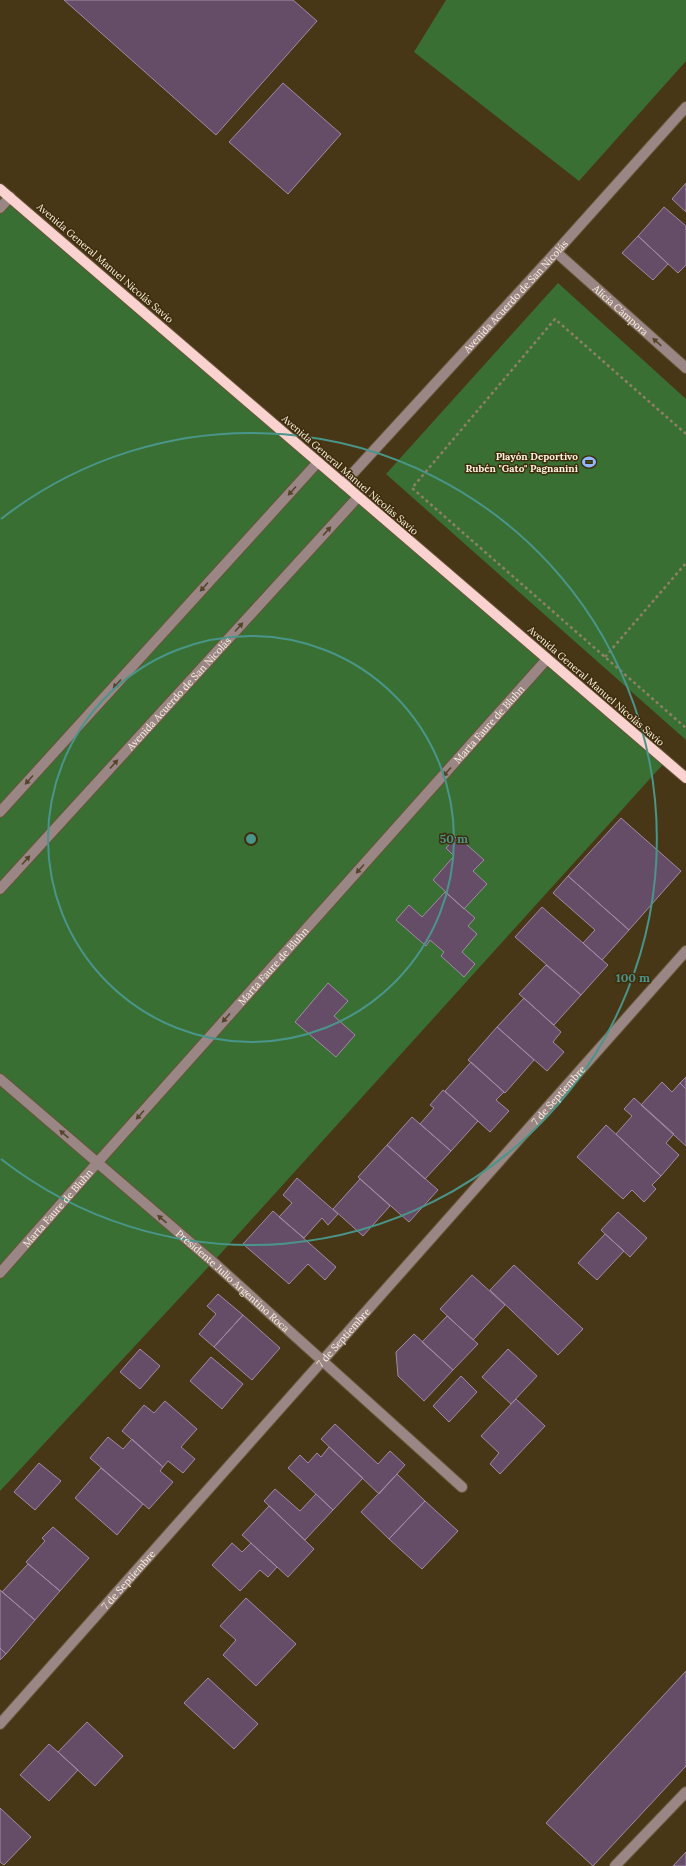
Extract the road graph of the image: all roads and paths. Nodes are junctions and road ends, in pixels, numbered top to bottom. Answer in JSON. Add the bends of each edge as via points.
{"nodes":[{"id":1,"x":686,"y":107,"type":"edge"},
{"id":2,"x":0,"y":189,"type":"edge"},
{"id":3,"x":10,"y":197,"type":"junction"},
{"id":4,"x":0,"y":208,"type":"edge"},
{"id":5,"x":556,"y":252,"type":"junction"},
{"id":6,"x":686,"y":368,"type":"edge"},
{"id":7,"x":686,"y":434,"type":"edge"},
{"id":8,"x":318,"y":462,"type":"junction"},
{"id":9,"x":343,"y":484,"type":"junction"},
{"id":10,"x":358,"y":497,"type":"junction"},
{"id":11,"x":686,"y":563,"type":"edge"},
{"id":12,"x":605,"y":657,"type":"junction"},
{"id":13,"x":547,"y":660,"type":"junction"},
{"id":14,"x":686,"y":728,"type":"edge"},
{"id":15,"x":686,"y":778,"type":"edge"},
{"id":16,"x":0,"y":812,"type":"edge"},
{"id":17,"x":0,"y":889,"type":"edge"},
{"id":18,"x":686,"y":951,"type":"edge"},
{"id":19,"x":0,"y":1079,"type":"edge"},
{"id":20,"x":97,"y":1163,"type":"junction"},
{"id":21,"x":0,"y":1273,"type":"edge"},
{"id":22,"x":322,"y":1361,"type":"junction"},
{"id":23,"x":462,"y":1487,"type":"dead end"},
{"id":24,"x":0,"y":1724,"type":"edge"},
{"id":25,"x":686,"y":1792,"type":"edge"},
{"id":26,"x":615,"y":1866,"type":"edge"}],
"edges":[{"from":1,"to":5,"type":"street","name":"Avenida Acuerdo de San Nicolás"},
{"from":2,"to":3,"type":"main road","name":"Avenida General Manuel Nicolás Savio"},
{"from":3,"to":4,"type":"street"},
{"from":3,"to":8,"type":"main road","name":"Avenida General Manuel Nicolás Savio"},
{"from":6,"to":5,"type":"street","name":"Alicia Cámpora","one_way":true},
{"from":5,"to":9,"type":"street","name":"Avenida Acuerdo de San Nicolás"},
{"from":7,"to":12,"type":"path","via":[[555,319],[412,488]]},
{"from":8,"to":9,"type":"main road","name":"Avenida General Manuel Nicolás Savio"},
{"from":8,"to":16,"type":"street","one_way":true},
{"from":9,"to":10,"type":"main road","name":"Avenida General Manuel Nicolás Savio"},
{"from":10,"to":13,"type":"main road","name":"Avenida General Manuel Nicolás Savio"},
{"from":17,"to":10,"type":"street","name":"Avenida Acuerdo de San Nicolás","one_way":true},
{"from":11,"to":12,"type":"path"},
{"from":12,"to":14,"type":"path"},
{"from":13,"to":15,"type":"main road","name":"Avenida General Manuel Nicolás Savio"},
{"from":13,"to":20,"type":"street","name":"Marta Faure de Bluhn","one_way":true},
{"from":18,"to":22,"type":"street","name":"7 de Septiembre"},
{"from":20,"to":19,"type":"street","name":"Presidente Julio Argentino Roca","one_way":true},
{"from":20,"to":21,"type":"street","name":"Marta Faure de Bluhn"},
{"from":22,"to":20,"type":"street","name":"Presidente Julio Argentino Roca","one_way":true,"via":[[213,1262]]},
{"from":22,"to":23,"type":"street","name":"Presidente Julio Argentino Roca"},
{"from":22,"to":24,"type":"street","name":"7 de Septiembre"},
{"from":25,"to":26,"type":"street"}]}
